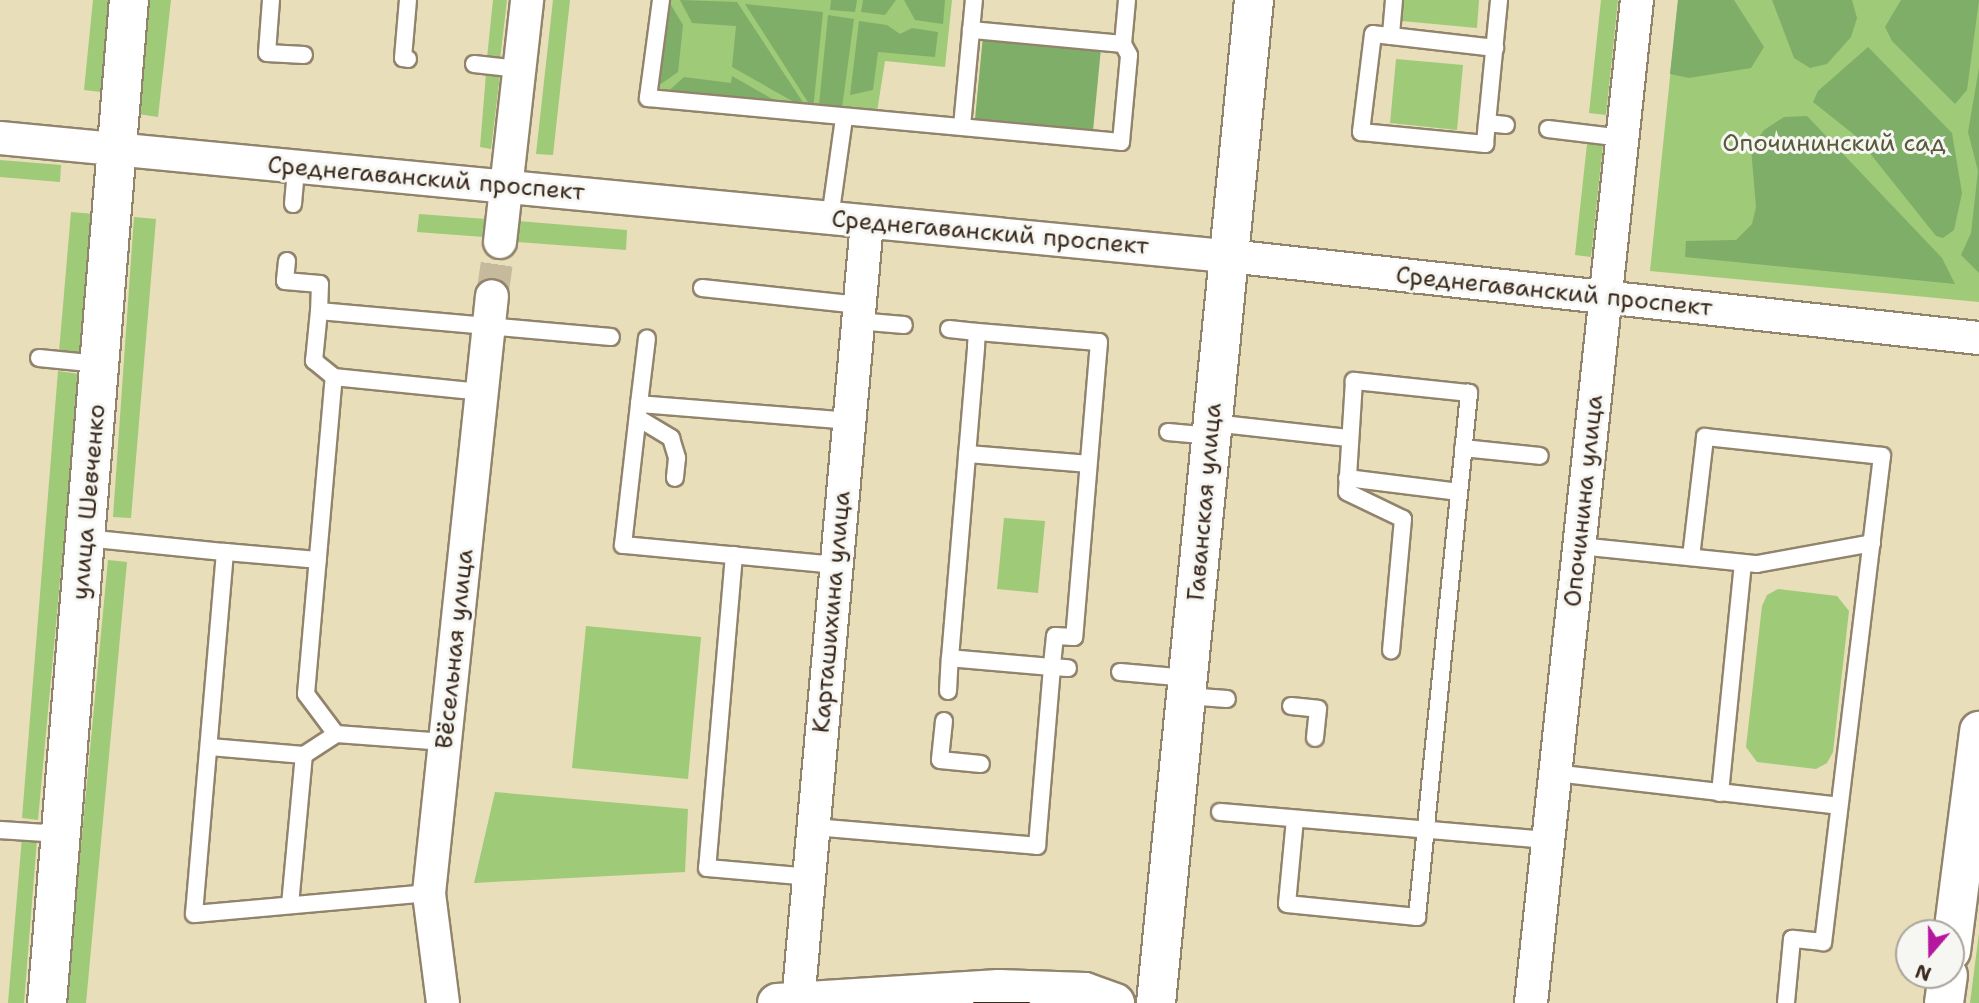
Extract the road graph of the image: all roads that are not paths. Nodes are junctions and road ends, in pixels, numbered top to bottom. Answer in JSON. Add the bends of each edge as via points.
{"nodes":[{"id":1,"x":129,"y":0,"type":"edge"},
{"id":2,"x":271,"y":0,"type":"edge"},
{"id":3,"x":408,"y":0,"type":"edge"},
{"id":4,"x":527,"y":0,"type":"edge"},
{"id":5,"x":661,"y":0,"type":"edge"},
{"id":6,"x":974,"y":0,"type":"edge"},
{"id":7,"x":1127,"y":0,"type":"edge"},
{"id":8,"x":1254,"y":0,"type":"edge"},
{"id":9,"x":1394,"y":0,"type":"edge"},
{"id":10,"x":1499,"y":0,"type":"edge"},
{"id":11,"x":1637,"y":0,"type":"edge"},
{"id":12,"x":971,"y":30,"type":"junction"},
{"id":13,"x":1391,"y":36,"type":"junction"},
{"id":14,"x":1123,"y":44,"type":"junction"},
{"id":15,"x":1495,"y":48,"type":"junction"},
{"id":16,"x":304,"y":55,"type":"dead end"},
{"id":17,"x":408,"y":59,"type":"dead end"},
{"id":18,"x":474,"y":64,"type":"dead end"},
{"id":19,"x":519,"y":69,"type":"junction"},
{"id":20,"x":844,"y":119,"type":"junction"},
{"id":21,"x":1488,"y":123,"type":"junction"},
{"id":22,"x":1506,"y":124,"type":"dead end"},
{"id":23,"x":962,"y":126,"type":"junction"},
{"id":24,"x":1548,"y":129,"type":"dead end"},
{"id":25,"x":0,"y":138,"type":"edge"},
{"id":26,"x":1622,"y":138,"type":"junction"},
{"id":27,"x":117,"y":149,"type":"junction"},
{"id":28,"x":296,"y":167,"type":"junction"},
{"id":29,"x":506,"y":187,"type":"junction"},
{"id":30,"x":293,"y":204,"type":"dead end"},
{"id":31,"x":830,"y":218,"type":"junction"},
{"id":32,"x":867,"y":222,"type":"junction"},
{"id":33,"x":500,"y":242,"type":"tunnel mouth"},
{"id":34,"x":1229,"y":256,"type":"junction"},
{"id":35,"x":287,"y":261,"type":"dead end"},
{"id":36,"x":702,"y":288,"type":"dead end"},
{"id":37,"x":492,"y":296,"type":"tunnel mouth"},
{"id":38,"x":1606,"y":297,"type":"junction"},
{"id":39,"x":319,"y":311,"type":"junction"},
{"id":40,"x":858,"y":313,"type":"junction"},
{"id":41,"x":904,"y":326,"type":"dead end"},
{"id":42,"x":489,"y":328,"type":"junction"},
{"id":43,"x":950,"y":329,"type":"dead end"},
{"id":44,"x":977,"y":332,"type":"junction"},
{"id":45,"x":611,"y":337,"type":"dead end"},
{"id":46,"x":646,"y":338,"type":"dead end"},
{"id":47,"x":1979,"y":338,"type":"edge"},
{"id":48,"x":39,"y":358,"type":"dead end"},
{"id":49,"x":100,"y":364,"type":"junction"},
{"id":50,"x":334,"y":377,"type":"junction"},
{"id":51,"x":482,"y":392,"type":"junction"},
{"id":52,"x":639,"y":411,"type":"junction"},
{"id":53,"x":849,"y":421,"type":"junction"},
{"id":54,"x":1212,"y":429,"type":"junction"},
{"id":55,"x":1168,"y":432,"type":"dead end"},
{"id":56,"x":1348,"y":438,"type":"junction"},
{"id":57,"x":1463,"y":448,"type":"junction"},
{"id":58,"x":967,"y":454,"type":"junction"},
{"id":59,"x":1541,"y":456,"type":"dead end"},
{"id":60,"x":1088,"y":464,"type":"junction"},
{"id":61,"x":675,"y":478,"type":"dead end"},
{"id":62,"x":1348,"y":478,"type":"junction"},
{"id":63,"x":1459,"y":492,"type":"junction"},
{"id":64,"x":86,"y":538,"type":"junction"},
{"id":65,"x":1872,"y":543,"type":"junction"},
{"id":66,"x":1579,"y":546,"type":"junction"},
{"id":67,"x":225,"y":552,"type":"junction"},
{"id":68,"x":734,"y":555,"type":"junction"},
{"id":69,"x":1691,"y":557,"type":"junction"},
{"id":70,"x":318,"y":560,"type":"junction"},
{"id":71,"x":1743,"y":563,"type":"junction"},
{"id":72,"x":836,"y":565,"type":"junction"},
{"id":73,"x":1391,"y":650,"type":"dead end"},
{"id":74,"x":950,"y":658,"type":"junction"},
{"id":75,"x":1060,"y":667,"type":"junction"},
{"id":76,"x":1120,"y":673,"type":"dead end"},
{"id":77,"x":1187,"y":687,"type":"junction"},
{"id":78,"x":947,"y":691,"type":"dead end"},
{"id":79,"x":1227,"y":699,"type":"dead end"},
{"id":80,"x":1291,"y":706,"type":"dead end"},
{"id":81,"x":944,"y":721,"type":"dead end"},
{"id":82,"x":1979,"y":730,"type":"edge"},
{"id":83,"x":336,"y":734,"type":"junction"},
{"id":84,"x":1315,"y":738,"type":"dead end"},
{"id":85,"x":445,"y":742,"type":"junction"},
{"id":86,"x":210,"y":747,"type":"junction"},
{"id":87,"x":304,"y":755,"type":"junction"},
{"id":88,"x":981,"y":764,"type":"dead end"},
{"id":89,"x":1555,"y":773,"type":"junction"},
{"id":90,"x":1720,"y":793,"type":"junction"},
{"id":91,"x":1839,"y":806,"type":"junction"},
{"id":92,"x":1220,"y":812,"type":"dead end"},
{"id":93,"x":1295,"y":819,"type":"junction"},
{"id":94,"x":813,"y":827,"type":"junction"},
{"id":95,"x":0,"y":830,"type":"edge"},
{"id":96,"x":1426,"y":832,"type":"junction"},
{"id":97,"x":62,"y":834,"type":"junction"},
{"id":98,"x":1548,"y":840,"type":"junction"},
{"id":99,"x":809,"y":877,"type":"junction"},
{"id":100,"x":429,"y":893,"type":"junction"},
{"id":101,"x":290,"y":905,"type":"junction"},
{"id":102,"x":1955,"y":919,"type":"edge"},
{"id":103,"x":791,"y":1002,"type":"edge"},
{"id":104,"x":47,"y":1003,"type":"edge"},
{"id":105,"x":443,"y":1003,"type":"edge"},
{"id":106,"x":1115,"y":1003,"type":"edge"},
{"id":107,"x":1156,"y":1003,"type":"edge"},
{"id":108,"x":1531,"y":1003,"type":"edge"},
{"id":109,"x":1786,"y":1003,"type":"edge"}],
"edges":[{"from":1,"to":27,"type":"street","name":"улица Шевченко"},
{"from":2,"to":16,"type":"lane","via":[[267,53]]},
{"from":3,"to":17,"type":"lane","via":[[403,58]]},
{"from":4,"to":19,"type":"street"},
{"from":5,"to":20,"type":"lane","via":[[648,98]]},
{"from":6,"to":12,"type":"lane"},
{"from":7,"to":14,"type":"lane"},
{"from":8,"to":34,"type":"street","name":"Гаванская улица"},
{"from":9,"to":13,"type":"lane"},
{"from":10,"to":15,"type":"lane"},
{"from":11,"to":26,"type":"street","name":"Опочинина улица"},
{"from":12,"to":14,"type":"lane"},
{"from":12,"to":23,"type":"lane"},
{"from":13,"to":15,"type":"lane"},
{"from":13,"to":21,"type":"lane","via":[[1373,34],[1361,132],[1485,145]]},
{"from":14,"to":23,"type":"lane","via":[[1129,55],[1121,142]]},
{"from":15,"to":21,"type":"lane"},
{"from":18,"to":19,"type":"lane"},
{"from":19,"to":29,"type":"street"},
{"from":20,"to":23,"type":"lane"},
{"from":20,"to":31,"type":"lane"},
{"from":21,"to":22,"type":"lane"},
{"from":24,"to":26,"type":"lane"},
{"from":25,"to":27,"type":"street","name":"Среднегаванский проспект"},
{"from":26,"to":38,"type":"street","name":"Опочинина улица"},
{"from":27,"to":28,"type":"street","name":"Среднегаванский проспект"},
{"from":27,"to":49,"type":"street","name":"улица Шевченко"},
{"from":28,"to":29,"type":"street","name":"Среднегаванский проспект"},
{"from":28,"to":30,"type":"lane"},
{"from":29,"to":31,"type":"street","name":"Среднегаванский проспект"},
{"from":29,"to":33,"type":"street"},
{"from":31,"to":32,"type":"street","name":"Среднегаванский проспект"},
{"from":32,"to":34,"type":"street","name":"Среднегаванский проспект"},
{"from":32,"to":40,"type":"street","name":"Карташихина улица"},
{"from":34,"to":38,"type":"street","name":"Среднегаванский проспект"},
{"from":34,"to":54,"type":"street","name":"Гаванская улица"},
{"from":35,"to":39,"type":"lane","via":[[285,281],[320,284]]},
{"from":36,"to":40,"type":"lane"},
{"from":37,"to":42,"type":"street","name":"Вёсельная улица"},
{"from":38,"to":47,"type":"street","name":"Среднегаванский проспект"},
{"from":38,"to":66,"type":"street","name":"Опочинина улица"},
{"from":39,"to":42,"type":"lane"},
{"from":39,"to":50,"type":"lane","via":[[314,361]]},
{"from":40,"to":41,"type":"lane"},
{"from":40,"to":53,"type":"street","name":"Карташихина улица"},
{"from":42,"to":45,"type":"lane"},
{"from":42,"to":51,"type":"street","name":"Вёсельная улица"},
{"from":43,"to":44,"type":"lane"},
{"from":44,"to":58,"type":"lane"},
{"from":44,"to":60,"type":"lane","via":[[1099,342],[1100,428]]},
{"from":46,"to":52,"type":"lane"},
{"from":48,"to":49,"type":"lane"},
{"from":49,"to":64,"type":"street","name":"улица Шевченко"},
{"from":50,"to":51,"type":"lane"},
{"from":50,"to":70,"type":"lane"},
{"from":51,"to":85,"type":"street","name":"Вёсельная улица"},
{"from":52,"to":53,"type":"lane"},
{"from":52,"to":61,"type":"lane","via":[[671,439],[677,458]]},
{"from":52,"to":68,"type":"lane","via":[[623,545]]},
{"from":53,"to":72,"type":"street","name":"Карташихина улица"},
{"from":54,"to":55,"type":"lane"},
{"from":54,"to":56,"type":"lane"},
{"from":54,"to":77,"type":"street","name":"Гаванская улица"},
{"from":56,"to":57,"type":"lane","via":[[1354,381],[1469,393]]},
{"from":56,"to":62,"type":"lane"},
{"from":57,"to":59,"type":"lane"},
{"from":57,"to":63,"type":"lane"},
{"from":58,"to":60,"type":"lane"},
{"from":58,"to":74,"type":"lane"},
{"from":60,"to":75,"type":"lane","via":[[1074,637],[1055,636]]},
{"from":62,"to":63,"type":"lane"},
{"from":62,"to":73,"type":"lane","via":[[1347,492],[1403,519]]},
{"from":63,"to":96,"type":"lane"},
{"from":64,"to":67,"type":"lane"},
{"from":64,"to":97,"type":"street","name":"улица Шевченко"},
{"from":65,"to":69,"type":"lane","via":[[1882,456],[1705,438]]},
{"from":65,"to":71,"type":"lane"},
{"from":65,"to":91,"type":"lane"},
{"from":66,"to":69,"type":"lane"},
{"from":66,"to":89,"type":"street","name":"Опочинина улица"},
{"from":67,"to":70,"type":"lane"},
{"from":67,"to":86,"type":"lane"},
{"from":68,"to":72,"type":"lane"},
{"from":68,"to":99,"type":"lane","via":[[707,868]]},
{"from":69,"to":71,"type":"lane"},
{"from":70,"to":83,"type":"lane","via":[[306,694]]},
{"from":71,"to":90,"type":"lane"},
{"from":72,"to":94,"type":"street","name":"Карташихина улица"},
{"from":74,"to":75,"type":"lane"},
{"from":74,"to":78,"type":"lane"},
{"from":75,"to":94,"type":"lane","via":[[1037,846]]},
{"from":76,"to":77,"type":"lane"},
{"from":77,"to":79,"type":"lane"},
{"from":77,"to":107,"type":"street","name":"Гаванская улица"},
{"from":80,"to":84,"type":"lane","via":[[1318,709]]},
{"from":81,"to":88,"type":"lane","via":[[940,760]]},
{"from":82,"to":102,"type":"street"},
{"from":83,"to":85,"type":"lane"},
{"from":83,"to":87,"type":"lane"},
{"from":85,"to":100,"type":"street","name":"Вёсельная улица"},
{"from":86,"to":87,"type":"lane"},
{"from":86,"to":101,"type":"lane","via":[[194,914]]},
{"from":87,"to":101,"type":"lane"},
{"from":89,"to":90,"type":"lane"},
{"from":89,"to":98,"type":"street","name":"Опочинина улица"},
{"from":90,"to":91,"type":"lane"},
{"from":91,"to":109,"type":"lane","via":[[1823,942],[1792,939]]},
{"from":92,"to":93,"type":"lane"},
{"from":93,"to":96,"type":"lane"},
{"from":93,"to":96,"type":"lane","via":[[1286,904],[1391,915],[1418,917]]},
{"from":94,"to":99,"type":"street","name":"Карташихина улица"},
{"from":95,"to":97,"type":"lane"},
{"from":96,"to":98,"type":"lane"},
{"from":97,"to":104,"type":"street","name":"улица Шевченко"},
{"from":98,"to":108,"type":"street","name":"Опочинина улица"},
{"from":99,"to":103,"type":"street","name":"Карташихина улица"},
{"from":100,"to":101,"type":"lane"},
{"from":100,"to":105,"type":"street","name":"Вёсельная улица"},
{"from":103,"to":106,"type":"street","via":[[999,989],[1085,992]]}]}
